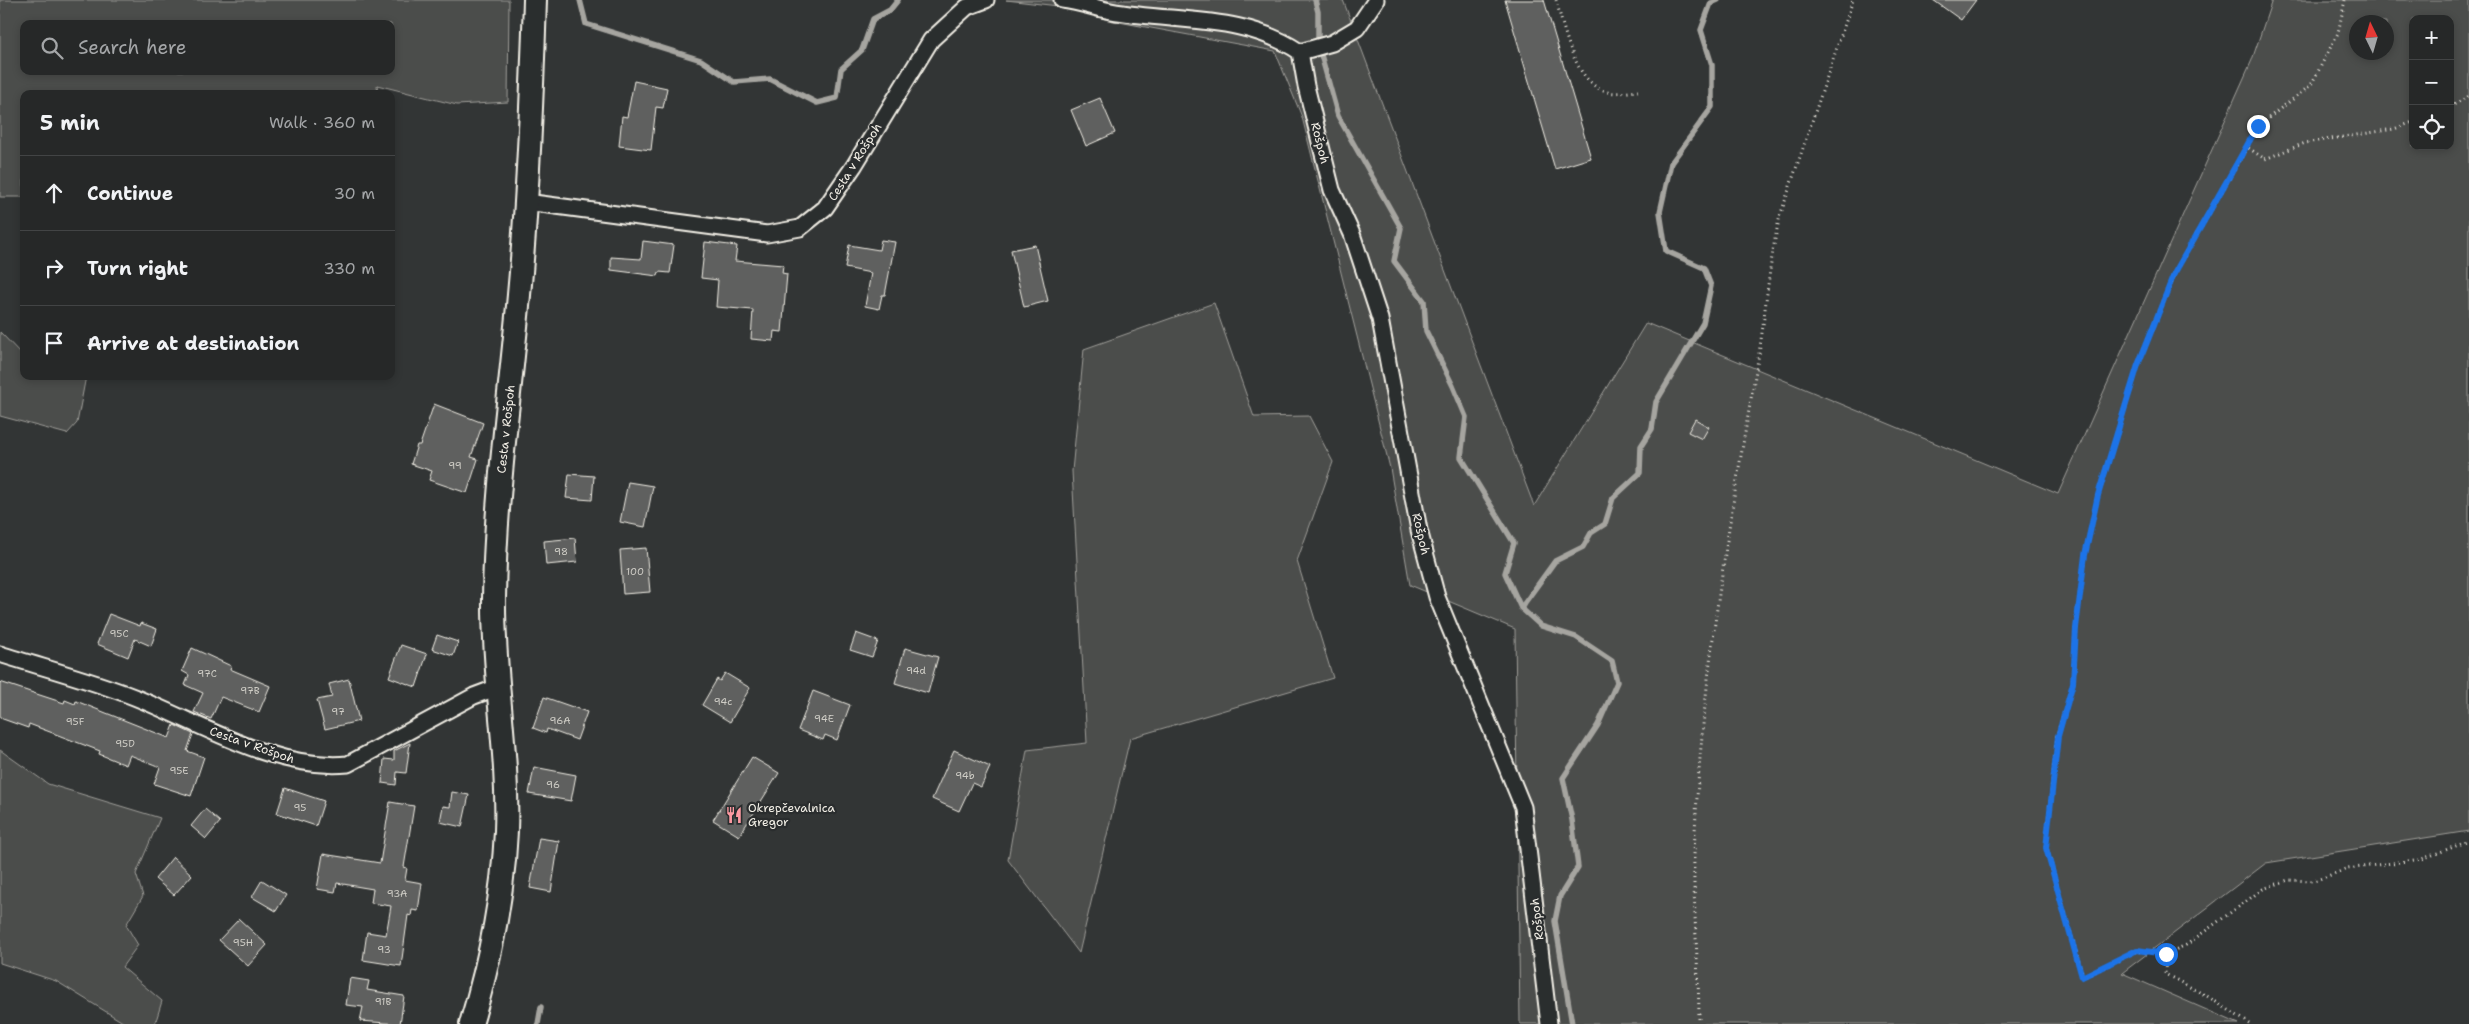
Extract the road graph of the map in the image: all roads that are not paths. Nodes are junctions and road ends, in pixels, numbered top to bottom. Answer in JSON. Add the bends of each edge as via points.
{"nodes":[{"id":1,"x":535,"y":0,"type":"edge"},
{"id":2,"x":986,"y":0,"type":"edge"},
{"id":3,"x":1062,"y":0,"type":"edge"},
{"id":4,"x":1376,"y":0,"type":"edge"},
{"id":5,"x":1306,"y":50,"type":"junction"},
{"id":6,"x":526,"y":202,"type":"junction"},
{"id":7,"x":0,"y":654,"type":"edge"},
{"id":8,"x":498,"y":687,"type":"junction"},
{"id":9,"x":471,"y":1024,"type":"edge"},
{"id":10,"x":1549,"y":1024,"type":"edge"}],
"edges":[{"from":1,"to":6,"type":"street","name":"Cesta v Rošpoh"},
{"from":2,"to":6,"type":"street","name":"Cesta v Rošpoh","via":[[968,7],[930,40],[825,208],[800,228],[767,234]]},
{"from":3,"to":5,"type":"street","via":[[1112,11],[1231,24]]},
{"from":4,"to":5,"type":"street","via":[[1356,28],[1332,43]]},
{"from":5,"to":10,"type":"street","name":"Rošpoh","via":[[1306,86],[1332,190],[1352,234],[1380,319],[1419,530],[1437,596],[1524,808]]},
{"from":6,"to":8,"type":"street","name":"Cesta v Rošpoh","via":[[501,474],[494,598]]},
{"from":7,"to":8,"type":"street","name":"Cesta v Rošpoh","via":[[133,697],[217,735],[298,762],[327,766],[348,764],[474,696]]},
{"from":8,"to":9,"type":"street","name":"Cesta v Rošpoh","via":[[506,830],[500,900],[486,974]]}]}
